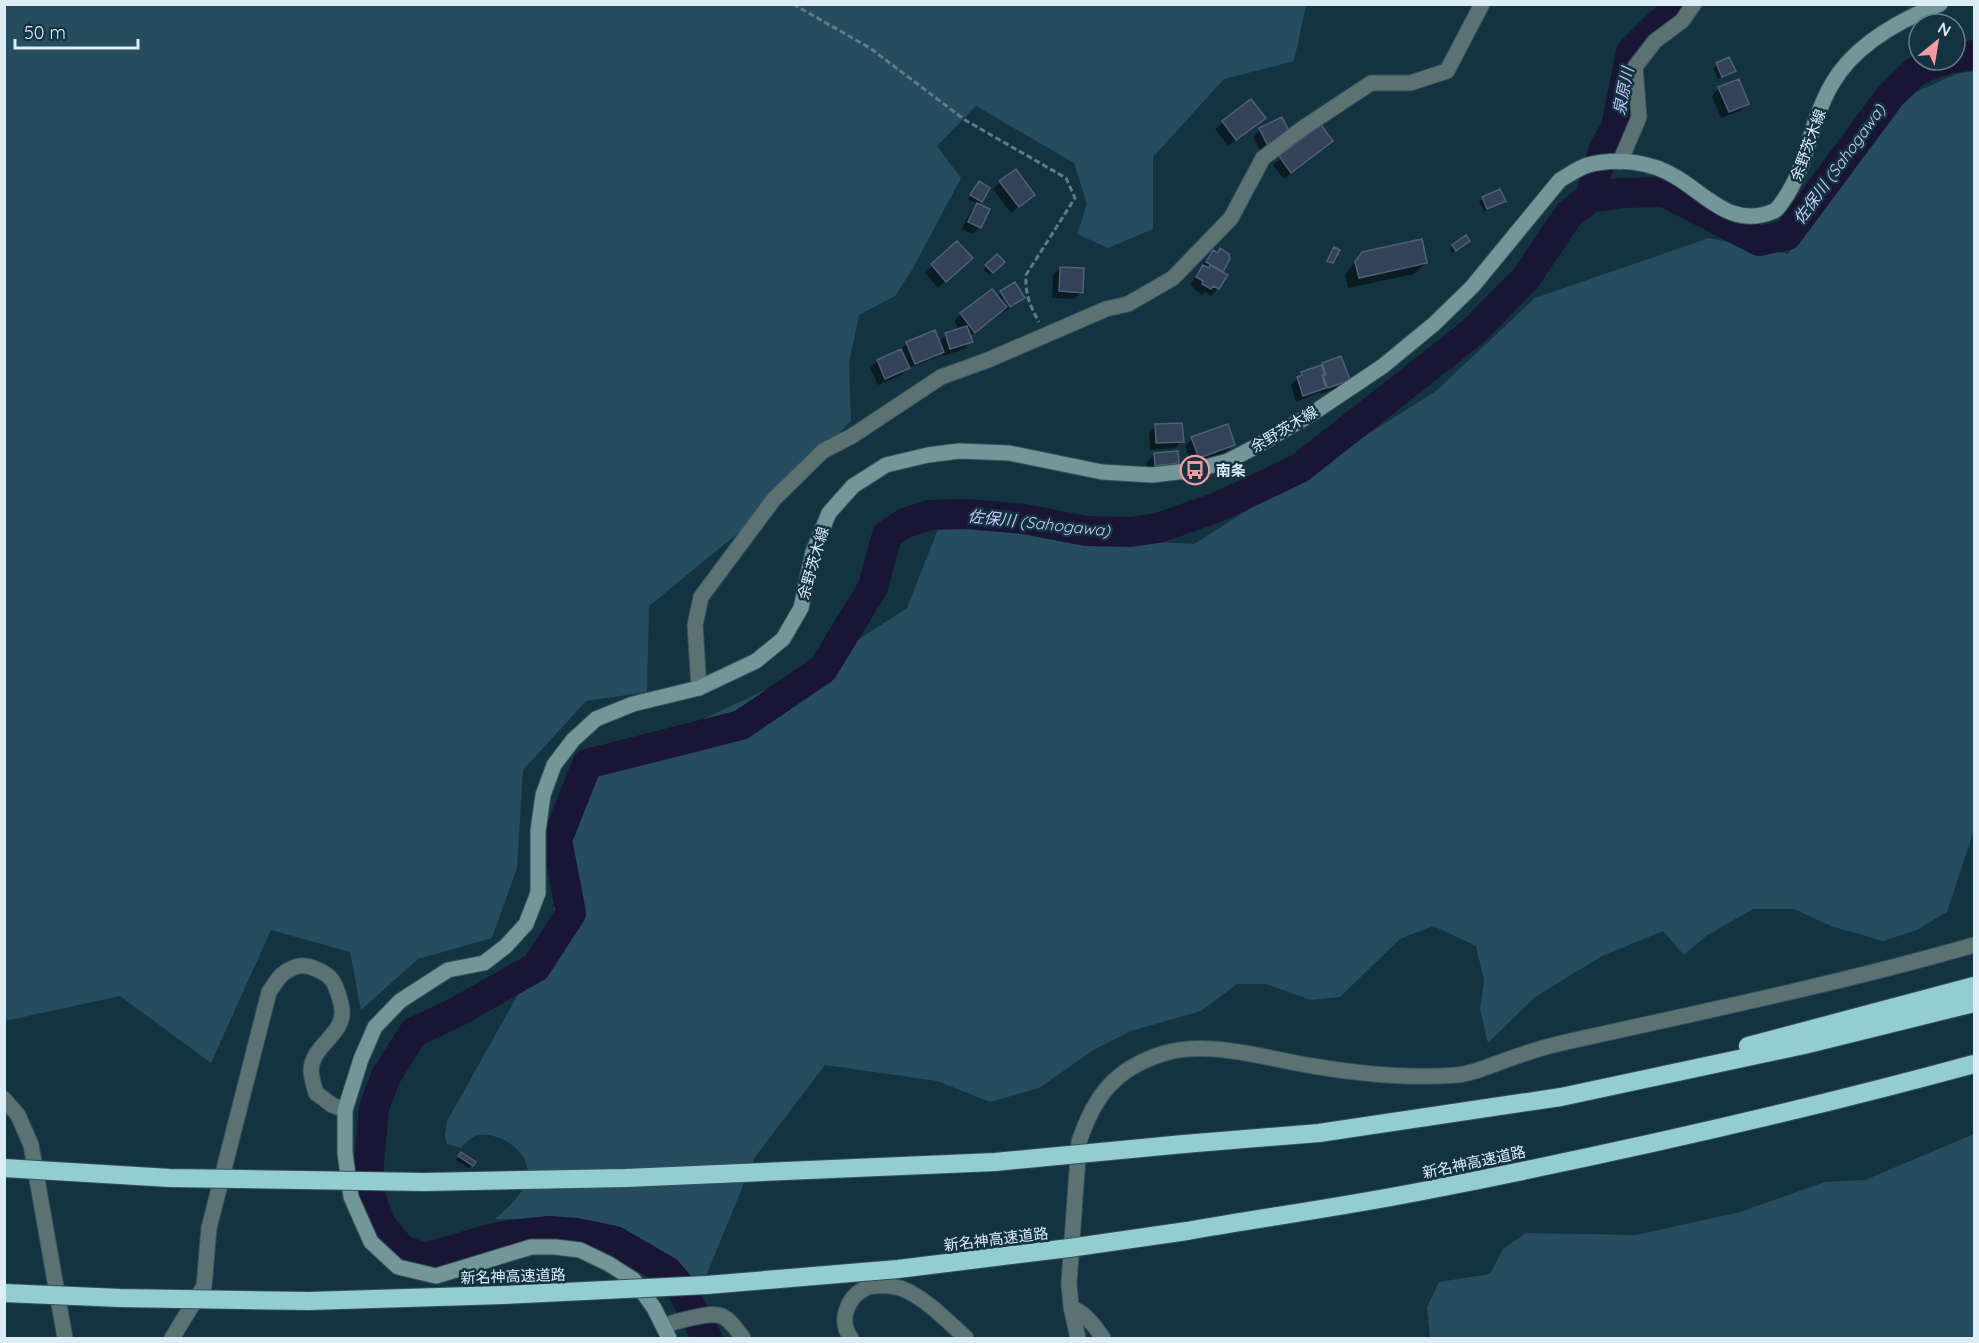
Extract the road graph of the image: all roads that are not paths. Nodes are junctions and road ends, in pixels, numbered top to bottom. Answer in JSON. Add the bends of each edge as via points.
{"nodes":[{"id":1,"x":1482,"y":4,"type":"edge"},
{"id":2,"x":1694,"y":4,"type":"edge"},
{"id":3,"x":1940,"y":4,"type":"edge"},
{"id":4,"x":1616,"y":162,"type":"junction"},
{"id":5,"x":699,"y":688,"type":"junction"},
{"id":6,"x":1974,"y":945,"type":"edge"},
{"id":7,"x":1974,"y":986,"type":"edge"},
{"id":8,"x":1974,"y":1003,"type":"edge"},
{"id":9,"x":1974,"y":1064,"type":"edge"},
{"id":10,"x":1561,"y":1097,"type":"junction"},
{"id":11,"x":4,"y":1100,"type":"edge"},
{"id":12,"x":345,"y":1110,"type":"junction"},
{"id":13,"x":4,"y":1168,"type":"edge"},
{"id":14,"x":4,"y":1293,"type":"edge"},
{"id":15,"x":1071,"y":1307,"type":"junction"},
{"id":16,"x":668,"y":1329,"type":"edge"},
{"id":17,"x":64,"y":1338,"type":"edge"},
{"id":18,"x":172,"y":1338,"type":"edge"},
{"id":19,"x":743,"y":1338,"type":"edge"},
{"id":20,"x":851,"y":1338,"type":"edge"},
{"id":21,"x":966,"y":1338,"type":"edge"},
{"id":22,"x":1078,"y":1338,"type":"edge"},
{"id":23,"x":1103,"y":1338,"type":"edge"}],
"edges":[{"from":1,"to":5,"type":"street","via":[[1447,71],[1410,83],[1371,83],[1263,158],[1231,218],[1173,278],[1128,304],[1106,309],[941,377],[823,451],[774,499],[701,597],[695,625]]},
{"from":2,"to":4,"type":"street","via":[[1635,67],[1639,117]]},
{"from":3,"to":4,"type":"main road","name":"余野茨木線","via":[[1913,15],[1874,40],[1853,57],[1832,83],[1794,185],[1776,210],[1753,216],[1737,215],[1676,177],[1646,164]]},
{"from":4,"to":5,"type":"main road","name":"余野茨木線","via":[[1590,165],[1560,180],[1472,287],[1434,324],[1383,366],[1310,415],[1228,461],[1152,475],[1102,472],[1009,453],[959,451],[886,465],[854,486],[829,513],[813,552],[801,608],[783,639],[756,661]]},
{"from":5,"to":12,"type":"main road","name":"余野茨木線","via":[[633,704],[596,719],[573,740],[554,765],[543,795],[538,831],[538,893],[526,924],[484,963],[448,970],[400,1001],[375,1027]]},
{"from":6,"to":15,"type":"street","via":[[1793,993],[1536,1049],[1460,1075],[1409,1077],[1314,1067],[1216,1049],[1166,1053],[1142,1062],[1119,1076],[1099,1096],[1079,1142],[1069,1283]]},
{"from":7,"to":10,"type":"highway"},
{"from":8,"to":10,"type":"highway","via":[[1804,1045]]},
{"from":9,"to":14,"type":"highway","name":"新名神高速道路","bridge":true,"via":[[1775,1114],[1425,1190],[1187,1231],[898,1269],[695,1286],[309,1301]]},
{"from":10,"to":13,"type":"highway","bridge":true,"via":[[1319,1133],[995,1162],[424,1182],[170,1178]]},
{"from":11,"to":17,"type":"street","via":[[18,1115],[31,1145]]},
{"from":12,"to":16,"type":"main road","name":"余野茨木線","via":[[351,1197],[371,1242],[398,1268],[436,1276],[531,1247],[580,1250],[634,1280]]},
{"from":12,"to":18,"type":"street","via":[[316,1093],[311,1070],[318,1049],[335,1031],[342,1016],[338,993],[331,979],[300,965],[282,973],[269,992],[209,1228],[204,1286]]},
{"from":15,"to":22,"type":"street"},
{"from":15,"to":23,"type":"street","via":[[1090,1320]]},
{"from":16,"to":19,"type":"street","via":[[712,1313],[732,1323]]},
{"from":20,"to":21,"type":"street","via":[[845,1322],[847,1306],[868,1286],[901,1288],[918,1297]]}]}
